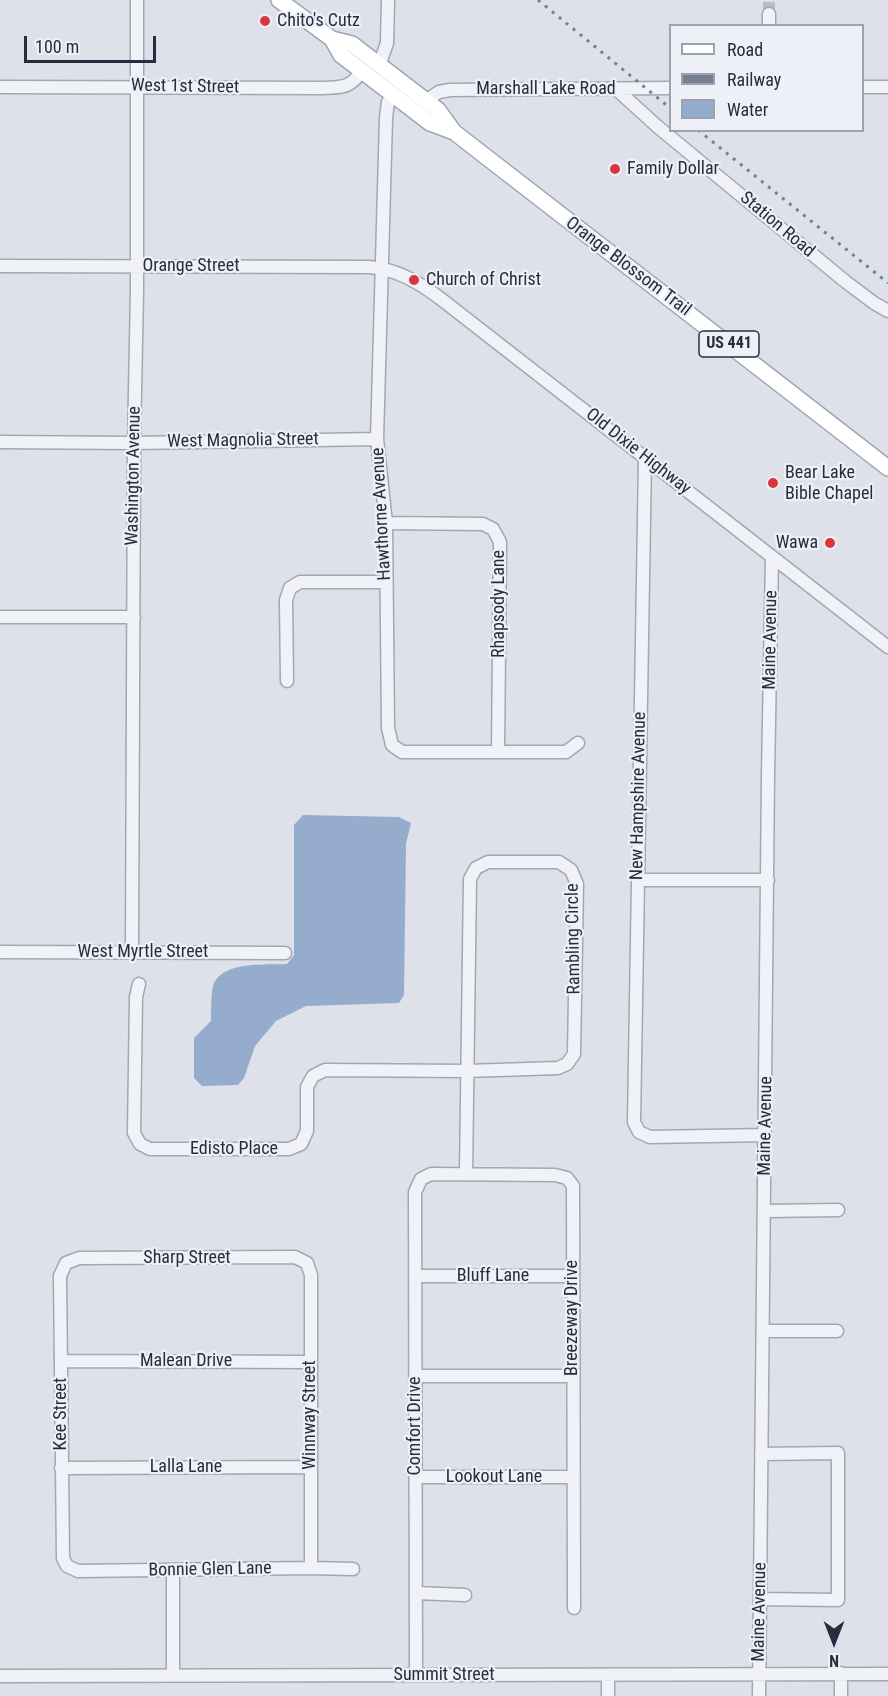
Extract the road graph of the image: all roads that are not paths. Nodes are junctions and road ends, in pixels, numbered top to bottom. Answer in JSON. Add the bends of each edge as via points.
{"nodes":[{"id":1,"x":138,"y":0,"type":"edge"},
{"id":2,"x":279,"y":0,"type":"edge"},
{"id":3,"x":388,"y":0,"type":"edge"},
{"id":4,"x":332,"y":39,"type":"junction"},
{"id":5,"x":379,"y":66,"type":"junction"},
{"id":6,"x":363,"y":70,"type":"junction"},
{"id":7,"x":0,"y":87,"type":"edge"},
{"id":8,"x":138,"y":87,"type":"junction"},
{"id":9,"x":864,"y":87,"type":"edge"},
{"id":10,"x":888,"y":87,"type":"edge"},
{"id":11,"x":615,"y":88,"type":"junction"},
{"id":12,"x":669,"y":88,"type":"edge"},
{"id":13,"x":395,"y":95,"type":"junction"},
{"id":14,"x":425,"y":101,"type":"junction"},
{"id":15,"x":454,"y":132,"type":"junction"},
{"id":16,"x":0,"y":266,"type":"edge"},
{"id":17,"x":137,"y":266,"type":"junction"},
{"id":18,"x":381,"y":268,"type":"junction"},
{"id":19,"x":888,"y":311,"type":"edge"},
{"id":20,"x":377,"y":439,"type":"junction"},
{"id":21,"x":0,"y":442,"type":"edge"},
{"id":22,"x":134,"y":443,"type":"junction"},
{"id":23,"x":645,"y":458,"type":"junction"},
{"id":24,"x":888,"y":468,"type":"edge"},
{"id":25,"x":386,"y":523,"type":"junction"},
{"id":26,"x":772,"y":556,"type":"junction"},
{"id":27,"x":386,"y":582,"type":"junction"},
{"id":28,"x":0,"y":617,"type":"edge"},
{"id":29,"x":134,"y":617,"type":"junction"},
{"id":30,"x":888,"y":647,"type":"edge"},
{"id":31,"x":287,"y":681,"type":"dead end"},
{"id":32,"x":578,"y":743,"type":"dead end"},
{"id":33,"x":498,"y":752,"type":"junction"},
{"id":34,"x":638,"y":880,"type":"junction"},
{"id":35,"x":768,"y":880,"type":"junction"},
{"id":36,"x":132,"y":951,"type":"junction"},
{"id":37,"x":0,"y":952,"type":"edge"},
{"id":38,"x":285,"y":953,"type":"dead end"},
{"id":39,"x":138,"y":984,"type":"dead end"},
{"id":40,"x":467,"y":1071,"type":"junction"},
{"id":41,"x":765,"y":1135,"type":"junction"},
{"id":42,"x":466,"y":1173,"type":"junction"},
{"id":43,"x":422,"y":1179,"type":"joint"},
{"id":44,"x":838,"y":1210,"type":"dead end"},
{"id":45,"x":765,"y":1211,"type":"junction"},
{"id":46,"x":66,"y":1263,"type":"joint"},
{"id":47,"x":307,"y":1263,"type":"joint"},
{"id":48,"x":415,"y":1276,"type":"junction"},
{"id":49,"x":572,"y":1276,"type":"junction"},
{"id":50,"x":763,"y":1331,"type":"junction"},
{"id":51,"x":837,"y":1331,"type":"dead end"},
{"id":52,"x":61,"y":1361,"type":"junction"},
{"id":53,"x":311,"y":1362,"type":"junction"},
{"id":54,"x":415,"y":1376,"type":"junction"},
{"id":55,"x":572,"y":1376,"type":"junction"},
{"id":56,"x":761,"y":1454,"type":"junction"},
{"id":57,"x":310,"y":1467,"type":"junction"},
{"id":58,"x":61,"y":1468,"type":"junction"},
{"id":59,"x":416,"y":1477,"type":"junction"},
{"id":60,"x":573,"y":1477,"type":"junction"},
{"id":61,"x":67,"y":1566,"type":"joint"},
{"id":62,"x":311,"y":1568,"type":"junction"},
{"id":63,"x":353,"y":1569,"type":"dead end"},
{"id":64,"x":174,"y":1570,"type":"junction"},
{"id":65,"x":416,"y":1593,"type":"junction"},
{"id":66,"x":465,"y":1595,"type":"dead end"},
{"id":67,"x":760,"y":1599,"type":"junction"},
{"id":68,"x":573,"y":1608,"type":"dead end"},
{"id":69,"x":759,"y":1673,"type":"junction"},
{"id":70,"x":841,"y":1673,"type":"junction"},
{"id":71,"x":888,"y":1674,"type":"edge"},
{"id":72,"x":173,"y":1675,"type":"junction"},
{"id":73,"x":416,"y":1675,"type":"junction"},
{"id":74,"x":608,"y":1675,"type":"junction"},
{"id":75,"x":0,"y":1676,"type":"edge"},
{"id":76,"x":608,"y":1696,"type":"edge"},
{"id":77,"x":759,"y":1696,"type":"edge"},
{"id":78,"x":841,"y":1696,"type":"edge"}],
"edges":[{"from":1,"to":8,"type":"street","name":"Washington Avenue"},
{"from":2,"to":4,"type":"main road","name":"Orange Blossom Trail","number":"US 441"},
{"from":3,"to":5,"type":"street","via":[[387,43]]},
{"from":4,"to":5,"type":"main road","name":"Orange Blossom Trail","number":"US 441","via":[[352,44]]},
{"from":4,"to":6,"type":"main road","name":"Orange Blossom Trail","number":"US 441","via":[[341,55]]},
{"from":5,"to":14,"type":"main road","name":"Orange Blossom Trail","number":"US 441"},
{"from":6,"to":8,"type":"street","name":"West 1st Street","via":[[353,83],[340,87]]},
{"from":6,"to":13,"type":"main road","name":"Orange Blossom Trail","number":"US 441"},
{"from":7,"to":8,"type":"street","name":"West 1st Street"},
{"from":8,"to":17,"type":"street","name":"Washington Avenue"},
{"from":9,"to":10,"type":"street"},
{"from":11,"to":12,"type":"street","name":"Marshall Lake Road"},
{"from":11,"to":14,"type":"street","name":"Marshall Lake Road","via":[[450,90]]},
{"from":11,"to":19,"type":"street","name":"Station Road","via":[[846,282]]},
{"from":13,"to":15,"type":"main road","name":"Orange Blossom Trail","number":"US 441","via":[[430,123]]},
{"from":13,"to":18,"type":"street","name":"Hawthorne Avenue","via":[[388,102],[386,118]]},
{"from":14,"to":15,"type":"main road","name":"Orange Blossom Trail","number":"US 441","via":[[438,110]]},
{"from":15,"to":24,"type":"main road","name":"Orange Blossom Trail","number":"US 441"},
{"from":16,"to":17,"type":"street","name":"Orange Street"},
{"from":17,"to":18,"type":"street","name":"Orange Street"},
{"from":17,"to":22,"type":"street","name":"Washington Avenue"},
{"from":18,"to":20,"type":"street","name":"Hawthorne Avenue"},
{"from":18,"to":23,"type":"street","name":"Old Dixie Highway","via":[[431,291]]},
{"from":20,"to":22,"type":"street","name":"West Magnolia Street"},
{"from":20,"to":25,"type":"street","name":"Hawthorne Avenue"},
{"from":21,"to":22,"type":"street","name":"West Magnolia Street"},
{"from":22,"to":29,"type":"street","name":"Washington Avenue"},
{"from":23,"to":26,"type":"street","name":"Old Dixie Highway"},
{"from":23,"to":34,"type":"street","name":"New Hampshire Avenue"},
{"from":25,"to":27,"type":"street","name":"Hawthorne Avenue"},
{"from":25,"to":33,"type":"street","name":"Rhapsody Lane","via":[[483,524],[493,529],[500,542]]},
{"from":26,"to":30,"type":"street","name":"Old Dixie Highway"},
{"from":26,"to":35,"type":"street","name":"Maine Avenue"},
{"from":27,"to":31,"type":"street","via":[[300,582],[290,588],[286,600]]},
{"from":27,"to":33,"type":"street","name":"Hawthorne Avenue","via":[[388,728],[392,745],[402,752]]},
{"from":28,"to":29,"type":"street"},
{"from":29,"to":36,"type":"street","name":"Washington Avenue"},
{"from":32,"to":33,"type":"street","name":"Hawthorne Avenue","via":[[566,752]]},
{"from":34,"to":35,"type":"street"},
{"from":34,"to":41,"type":"street","name":"New Hampshire Avenue","via":[[634,1122],[639,1132],[650,1137]]},
{"from":35,"to":41,"type":"street","name":"Maine Avenue"},
{"from":36,"to":37,"type":"street","name":"West Myrtle Street"},
{"from":36,"to":38,"type":"street","name":"West Myrtle Street"},
{"from":39,"to":40,"type":"street","name":"Edisto Place","via":[[134,1133],[140,1144],[150,1149],[289,1149],[300,1144],[307,1131],[307,1087],[313,1076],[325,1070]]},
{"from":40,"to":40,"type":"street","name":"Rambling Circle","via":[[470,879],[476,868],[488,862],[559,862],[571,870],[577,884],[574,1054],[558,1068]]},
{"from":40,"to":42,"type":"street","name":"Rambling Circle"},
{"from":41,"to":45,"type":"street","name":"Maine Avenue"},
{"from":42,"to":43,"type":"street","name":"Breezeway Drive","via":[[431,1174]]},
{"from":42,"to":49,"type":"street","name":"Breezeway Drive","via":[[555,1174],[567,1178],[573,1186]]},
{"from":43,"to":48,"type":"street","name":"Comfort Drive","via":[[415,1192]]},
{"from":44,"to":45,"type":"street"},
{"from":45,"to":50,"type":"street","name":"Maine Avenue"},
{"from":46,"to":47,"type":"street","name":"Sharp Street","via":[[79,1258],[261,1257],[295,1257]]},
{"from":46,"to":52,"type":"street","name":"Kee Street","via":[[60,1276]]},
{"from":47,"to":53,"type":"street","name":"Winnway Street","via":[[311,1275]]},
{"from":48,"to":49,"type":"street","name":"Bluff Lane"},
{"from":48,"to":54,"type":"street","name":"Comfort Drive"},
{"from":49,"to":55,"type":"street","name":"Breezeway Drive"},
{"from":50,"to":51,"type":"street"},
{"from":50,"to":56,"type":"street","name":"Maine Avenue"},
{"from":52,"to":53,"type":"street","name":"Malean Drive"},
{"from":52,"to":58,"type":"street","name":"Kee Street"},
{"from":53,"to":57,"type":"street","name":"Winnway Street"},
{"from":54,"to":55,"type":"street"},
{"from":54,"to":59,"type":"street","name":"Comfort Drive"},
{"from":55,"to":60,"type":"street","name":"Breezeway Drive"},
{"from":56,"to":67,"type":"street","name":"Maine Avenue"},
{"from":56,"to":67,"type":"street","via":[[838,1453],[838,1600]]},
{"from":57,"to":58,"type":"street","name":"Lalla Lane"},
{"from":57,"to":62,"type":"street","name":"Winnway Street"},
{"from":58,"to":61,"type":"street","name":"Kee Street","via":[[63,1558]]},
{"from":59,"to":60,"type":"street","name":"Lookout Lane"},
{"from":59,"to":65,"type":"street","name":"Comfort Drive"},
{"from":60,"to":68,"type":"street","name":"Breezeway Drive"},
{"from":61,"to":64,"type":"street","name":"Bonnie Glen Lane","via":[[78,1571]]},
{"from":62,"to":63,"type":"street","name":"Bonnie Glen Lane"},
{"from":62,"to":64,"type":"street","name":"Bonnie Glen Lane"},
{"from":64,"to":72,"type":"street"},
{"from":65,"to":66,"type":"street"},
{"from":65,"to":73,"type":"street","name":"Comfort Drive"},
{"from":67,"to":69,"type":"street","name":"Maine Avenue"},
{"from":69,"to":70,"type":"street","name":"Summit Street"},
{"from":69,"to":74,"type":"street","name":"Summit Street"},
{"from":69,"to":77,"type":"street","name":"Maine Avenue"},
{"from":70,"to":71,"type":"street","name":"Summit Street"},
{"from":70,"to":78,"type":"street"},
{"from":72,"to":73,"type":"street","name":"Summit Street"},
{"from":72,"to":75,"type":"street","name":"Summit Street"},
{"from":73,"to":74,"type":"street","name":"Summit Street"},
{"from":74,"to":76,"type":"street"}]}
